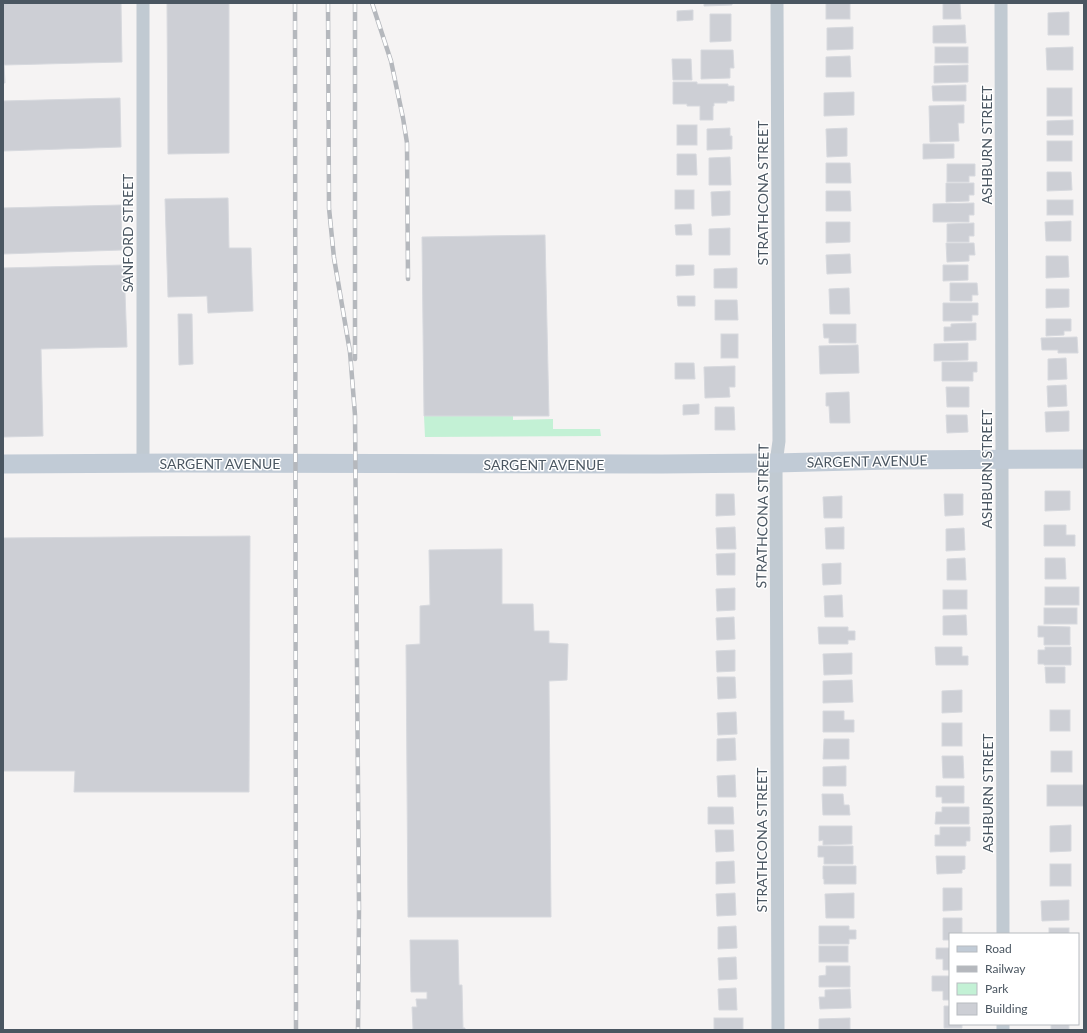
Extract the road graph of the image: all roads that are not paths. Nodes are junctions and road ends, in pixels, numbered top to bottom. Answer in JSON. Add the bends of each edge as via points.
{"nodes":[{"id":1,"x":143,"y":3,"type":"edge"},
{"id":2,"x":777,"y":3,"type":"edge"},
{"id":3,"x":1001,"y":3,"type":"edge"},
{"id":4,"x":1002,"y":459,"type":"junction"},
{"id":5,"x":1084,"y":459,"type":"edge"},
{"id":6,"x":143,"y":463,"type":"junction"},
{"id":7,"x":776,"y":463,"type":"junction"},
{"id":8,"x":3,"y":464,"type":"edge"},
{"id":9,"x":1003,"y":933,"type":"edge"},
{"id":10,"x":778,"y":1030,"type":"edge"}],
"edges":[{"from":1,"to":6,"type":"street","name":"SANFORD STREET"},
{"from":2,"to":7,"type":"street","name":"STRATHCONA STREET","via":[[779,441]]},
{"from":3,"to":4,"type":"street","name":"ASHBURN STREET"},
{"from":4,"to":5,"type":"main road","name":"SARGENT AVENUE"},
{"from":4,"to":7,"type":"main road","name":"SARGENT AVENUE"},
{"from":4,"to":9,"type":"street","name":"ASHBURN STREET"},
{"from":6,"to":7,"type":"main road","name":"SARGENT AVENUE"},
{"from":6,"to":8,"type":"main road","name":"SARGENT AVENUE"},
{"from":7,"to":10,"type":"street","name":"STRATHCONA STREET"}]}
